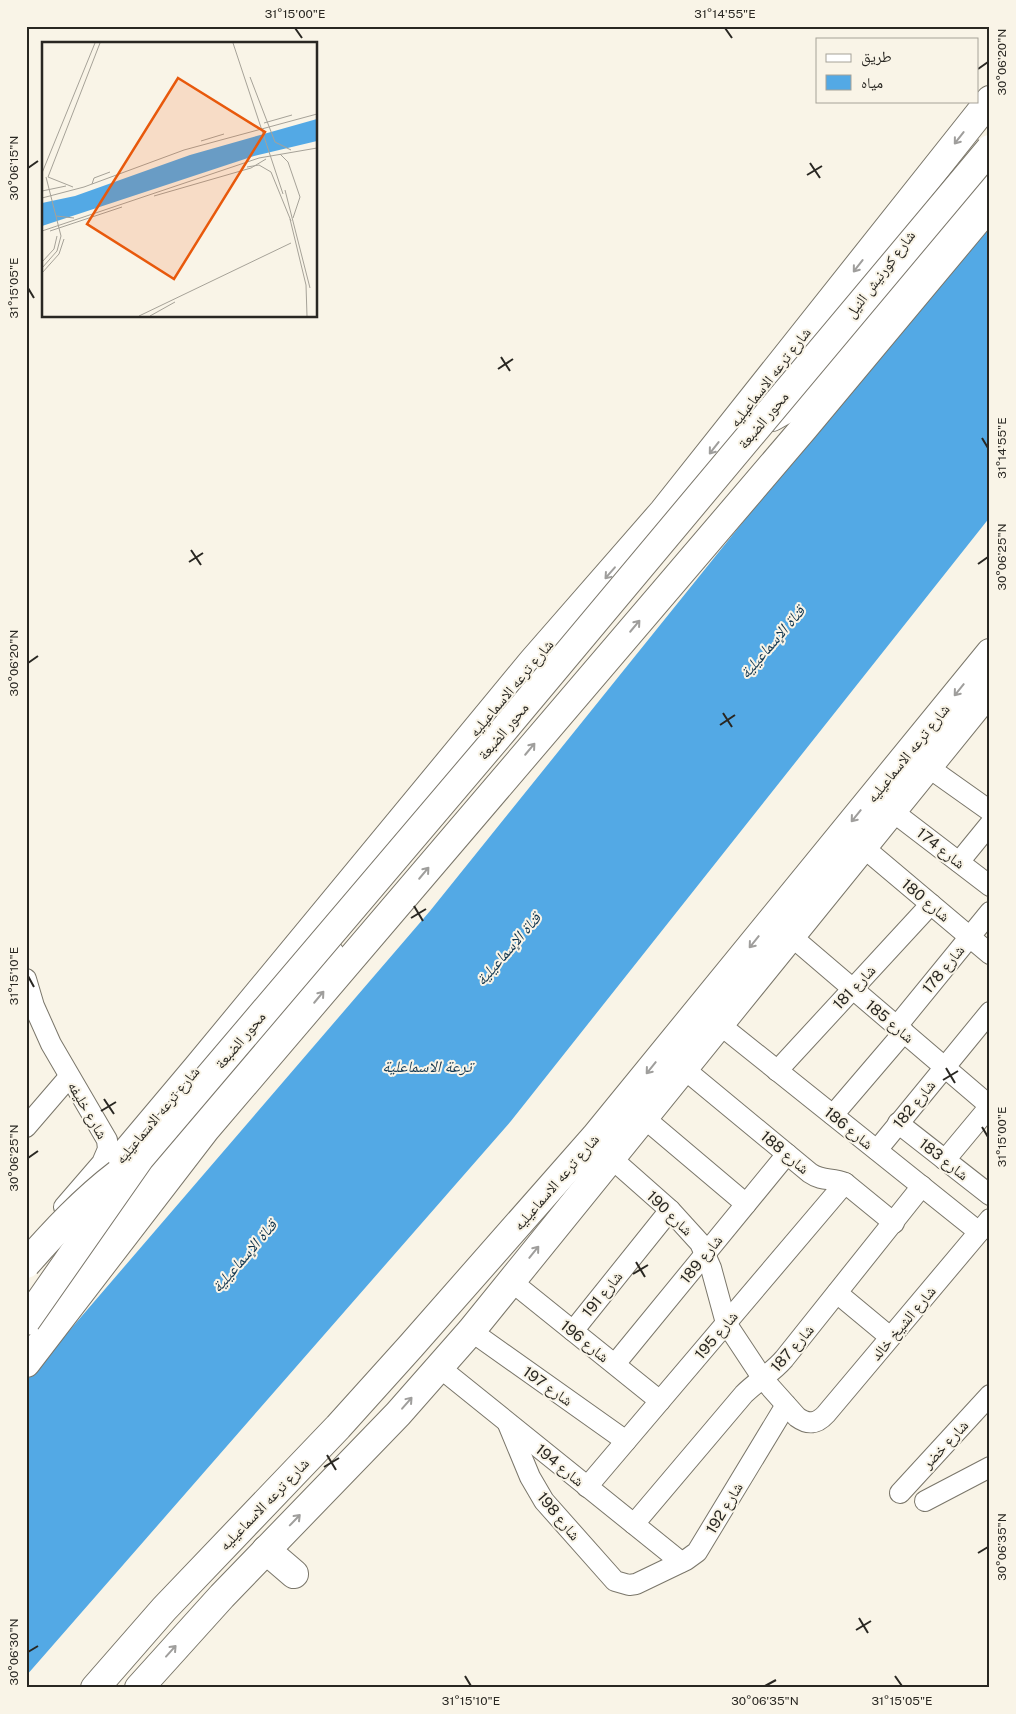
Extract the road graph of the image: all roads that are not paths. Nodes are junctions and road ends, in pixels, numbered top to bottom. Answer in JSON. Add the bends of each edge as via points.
{"nodes":[{"id":1,"x":990,"y":100,"type":"edge"},
{"id":2,"x":990,"y":133,"type":"edge"},
{"id":3,"x":990,"y":149,"type":"edge"},
{"id":4,"x":990,"y":183,"type":"edge"},
{"id":5,"x":990,"y":206,"type":"edge"},
{"id":6,"x":831,"y":338,"type":"junction"},
{"id":7,"x":772,"y":417,"type":"junction"},
{"id":8,"x":990,"y":652,"type":"edge"},
{"id":9,"x":990,"y":690,"type":"edge"},
{"id":10,"x":928,"y":767,"type":"junction"},
{"id":11,"x":892,"y":811,"type":"junction"},
{"id":12,"x":990,"y":811,"type":"edge"},
{"id":13,"x":990,"y":824,"type":"edge"},
{"id":14,"x":863,"y":847,"type":"junction"},
{"id":15,"x":959,"y":862,"type":"junction"},
{"id":16,"x":990,"y":886,"type":"edge"},
{"id":17,"x":931,"y":904,"type":"junction"},
{"id":18,"x":990,"y":912,"type":"edge"},
{"id":19,"x":791,"y":936,"type":"junction"},
{"id":20,"x":970,"y":937,"type":"junction"},
{"id":21,"x":990,"y":954,"type":"edge"},
{"id":22,"x":26,"y":979,"type":"edge"},
{"id":23,"x":853,"y":988,"type":"junction"},
{"id":24,"x":990,"y":1012,"type":"edge"},
{"id":25,"x":719,"y":1024,"type":"junction"},
{"id":26,"x":900,"y":1029,"type":"junction"},
{"id":27,"x":945,"y":1067,"type":"junction"},
{"id":28,"x":683,"y":1068,"type":"junction"},
{"id":29,"x":777,"y":1071,"type":"junction"},
{"id":30,"x":69,"y":1077,"type":"junction"},
{"id":31,"x":990,"y":1106,"type":"edge"},
{"id":32,"x":833,"y":1115,"type":"junction"},
{"id":33,"x":643,"y":1117,"type":"junction"},
{"id":34,"x":898,"y":1123,"type":"junction"},
{"id":35,"x":26,"y":1128,"type":"edge"},
{"id":36,"x":877,"y":1150,"type":"junction"},
{"id":37,"x":787,"y":1154,"type":"junction"},
{"id":38,"x":610,"y":1157,"type":"junction"},
{"id":39,"x":140,"y":1158,"type":"junction"},
{"id":40,"x":945,"y":1160,"type":"junction"},
{"id":41,"x":845,"y":1184,"type":"junction"},
{"id":42,"x":922,"y":1186,"type":"junction"},
{"id":43,"x":990,"y":1195,"type":"edge"},
{"id":44,"x":746,"y":1204,"type":"junction"},
{"id":45,"x":670,"y":1210,"type":"junction"},
{"id":46,"x":894,"y":1223,"type":"junction"},
{"id":47,"x":986,"y":1226,"type":"edge"},
{"id":48,"x":26,"y":1251,"type":"edge"},
{"id":49,"x":705,"y":1253,"type":"junction"},
{"id":50,"x":26,"y":1264,"type":"edge"},
{"id":51,"x":26,"y":1270,"type":"edge"},
{"id":52,"x":510,"y":1281,"type":"junction"},
{"id":53,"x":837,"y":1293,"type":"junction"},
{"id":54,"x":26,"y":1321,"type":"edge"},
{"id":55,"x":726,"y":1323,"type":"junction"},
{"id":56,"x":471,"y":1331,"type":"junction"},
{"id":57,"x":572,"y":1331,"type":"junction"},
{"id":58,"x":26,"y":1332,"type":"edge"},
{"id":59,"x":890,"y":1337,"type":"junction"},
{"id":60,"x":26,"y":1363,"type":"edge"},
{"id":61,"x":615,"y":1364,"type":"junction"},
{"id":62,"x":439,"y":1367,"type":"junction"},
{"id":63,"x":763,"y":1379,"type":"junction"},
{"id":64,"x":990,"y":1395,"type":"edge"},
{"id":65,"x":660,"y":1401,"type":"junction"},
{"id":66,"x":786,"y":1405,"type":"junction"},
{"id":67,"x":813,"y":1423,"type":"joint"},
{"id":68,"x":508,"y":1424,"type":"junction"},
{"id":69,"x":626,"y":1441,"type":"junction"},
{"id":70,"x":990,"y":1467,"type":"edge"},
{"id":71,"x":587,"y":1487,"type":"junction"},
{"id":72,"x":900,"y":1493,"type":"dead end"},
{"id":73,"x":925,"y":1501,"type":"dead end"},
{"id":74,"x":634,"y":1524,"type":"junction"},
{"id":75,"x":266,"y":1550,"type":"junction"},
{"id":76,"x":681,"y":1562,"type":"junction"},
{"id":77,"x":294,"y":1574,"type":"dead end"},
{"id":78,"x":636,"y":1584,"type":"joint"},
{"id":79,"x":95,"y":1688,"type":"edge"},
{"id":80,"x":139,"y":1688,"type":"edge"}],
"edges":[{"from":1,"to":51,"type":"main road","name":"شارع ترعه الاسماعيليه","one_way":true,"via":[[663,512],[533,661]]},
{"from":2,"to":6,"type":"main road","name":"شارع كورنيش النيل"},
{"from":3,"to":6,"type":"main road","name":"محور الضبعة","bridge":true},
{"from":4,"to":7,"type":"main road","via":[[816,386],[796,404]]},
{"from":60,"to":5,"type":"main road","name":"محور الضبعة","one_way":true,"via":[[205,1130]]},
{"from":6,"to":7,"type":"main road","name":"شارع كورنيش النيل"},
{"from":6,"to":39,"type":"main road","name":"محور الضبعة","bridge":true},
{"from":7,"to":58,"type":"main road","name":"شارع ترعه الاسماعيليه","via":[[448,808]]},
{"from":8,"to":79,"type":"main road","name":"شارع ترعه الاسماعيليه","one_way":true,"via":[[595,1137],[411,1346],[164,1609]]},
{"from":9,"to":10,"type":"main road","name":"شارع ترعه الاسماعيليه"},
{"from":10,"to":11,"type":"main road","name":"شارع ترعه الاسماعيليه"},
{"from":10,"to":12,"type":"street"},
{"from":11,"to":14,"type":"main road","name":"شارع ترعه الاسماعيليه"},
{"from":11,"to":15,"type":"street","name":"شارع 174"},
{"from":13,"to":15,"type":"street"},
{"from":14,"to":17,"type":"street","name":"شارع 180"},
{"from":14,"to":19,"type":"main road","name":"شارع ترعه الاسماعيليه"},
{"from":15,"to":16,"type":"street","name":"شارع 174"},
{"from":17,"to":20,"type":"street","name":"شارع 180"},
{"from":17,"to":23,"type":"street","name":"شارع 181"},
{"from":18,"to":20,"type":"street","name":"شارع 178"},
{"from":19,"to":23,"type":"street","name":"شارع 185"},
{"from":19,"to":25,"type":"main road","name":"شارع ترعه الاسماعيليه"},
{"from":20,"to":21,"type":"street","name":"شارع 180"},
{"from":20,"to":26,"type":"street","name":"شارع 178"},
{"from":22,"to":30,"type":"street","name":"شارع خليفه","via":[[34,1006]]},
{"from":23,"to":26,"type":"street","name":"شارع 185"},
{"from":23,"to":29,"type":"street","name":"شارع 181"},
{"from":24,"to":27,"type":"street","name":"شارع 182"},
{"from":25,"to":28,"type":"main road","name":"شارع ترعه الاسماعيليه"},
{"from":25,"to":29,"type":"street","name":"شارع 186"},
{"from":26,"to":27,"type":"street","name":"شارع 185"},
{"from":26,"to":32,"type":"street","name":"شارع 178"},
{"from":27,"to":31,"type":"street","name":"شارع 185"},
{"from":27,"to":34,"type":"street","name":"شارع 182"},
{"from":28,"to":33,"type":"main road","name":"شارع ترعه الاسماعيليه"},
{"from":28,"to":37,"type":"street","name":"شارع 188"},
{"from":29,"to":32,"type":"street","name":"شارع 186"},
{"from":30,"to":35,"type":"street"},
{"from":30,"to":48,"type":"street","name":"شارع خليفه","via":[[104,1133],[108,1149],[102,1163]]},
{"from":31,"to":40,"type":"street"},
{"from":32,"to":36,"type":"street","name":"شارع 186"},
{"from":33,"to":38,"type":"main road","name":"شارع ترعه الاسماعيليه"},
{"from":33,"to":44,"type":"street"},
{"from":34,"to":36,"type":"street","name":"شارع 182"},
{"from":34,"to":40,"type":"street","name":"شارع 183"},
{"from":36,"to":42,"type":"street","name":"شارع 186"},
{"from":37,"to":41,"type":"street","name":"شارع 188","via":[[817,1178]]},
{"from":37,"to":44,"type":"street","name":"شارع 189"},
{"from":38,"to":45,"type":"street","name":"شارع 190"},
{"from":52,"to":38,"type":"main road","name":"شارع ترعه الاسماعيليه","one_way":true},
{"from":39,"to":50,"type":"main road","bridge":true,"via":[[88,1198]]},
{"from":39,"to":54,"type":"main road","name":"محور الضبعة","bridge":true},
{"from":40,"to":43,"type":"street","name":"شارع 183"},
{"from":41,"to":46,"type":"street","name":"شارع 188"},
{"from":41,"to":55,"type":"street","name":"شارع 195"},
{"from":42,"to":46,"type":"street","name":"شارع 187"},
{"from":42,"to":47,"type":"street","name":"شارع 186"},
{"from":44,"to":49,"type":"street","name":"شارع 189"},
{"from":45,"to":49,"type":"street","name":"شارع 190"},
{"from":45,"to":57,"type":"street","name":"شارع 191"},
{"from":46,"to":53,"type":"street","name":"شارع 187"},
{"from":47,"to":59,"type":"street","name":"شارع الشيخ خالد"},
{"from":49,"to":55,"type":"street","name":"شارع 190"},
{"from":49,"to":61,"type":"street","name":"شارع 189"},
{"from":52,"to":56,"type":"main road","name":"شارع ترعه الاسماعيليه"},
{"from":52,"to":57,"type":"street","name":"شارع 196"},
{"from":53,"to":59,"type":"street"},
{"from":53,"to":63,"type":"street","name":"شارع 187"},
{"from":55,"to":63,"type":"street","name":"شارع 190"},
{"from":55,"to":65,"type":"street","name":"شارع 195"},
{"from":56,"to":62,"type":"main road","name":"شارع ترعه الاسماعيليه"},
{"from":56,"to":69,"type":"street","name":"شارع 197"},
{"from":57,"to":61,"type":"street","name":"شارع 196"},
{"from":59,"to":67,"type":"street","name":"شارع الشيخ خالد","via":[[826,1414]]},
{"from":61,"to":65,"type":"street","name":"شارع 196"},
{"from":62,"to":68,"type":"street","name":"شارع 194"},
{"from":75,"to":62,"type":"main road","name":"شارع ترعه الاسماعيليه","one_way":true},
{"from":63,"to":66,"type":"street","name":"شارع 190"},
{"from":63,"to":74,"type":"street","name":"شارع 187","via":[[744,1394]]},
{"from":64,"to":72,"type":"street","name":"شارع خضر"},
{"from":65,"to":69,"type":"street","name":"شارع 195"},
{"from":66,"to":67,"type":"street","name":"شارع 190","via":[[804,1422]]},
{"from":66,"to":76,"type":"street","name":"شارع 192","via":[[701,1546]]},
{"from":68,"to":71,"type":"street","name":"شارع 194"},
{"from":68,"to":78,"type":"street","name":"شارع 198","via":[[530,1477],[544,1500],[615,1581]]},
{"from":69,"to":71,"type":"street","name":"شارع 195"},
{"from":70,"to":73,"type":"street"},
{"from":71,"to":74,"type":"street","name":"شارع 194"},
{"from":74,"to":76,"type":"street","name":"شارع 194"},
{"from":75,"to":77,"type":"main road"},
{"from":80,"to":75,"type":"main road","name":"شارع ترعه الاسماعيليه","one_way":true},
{"from":76,"to":78,"type":"street","name":"شارع 192"}]}
